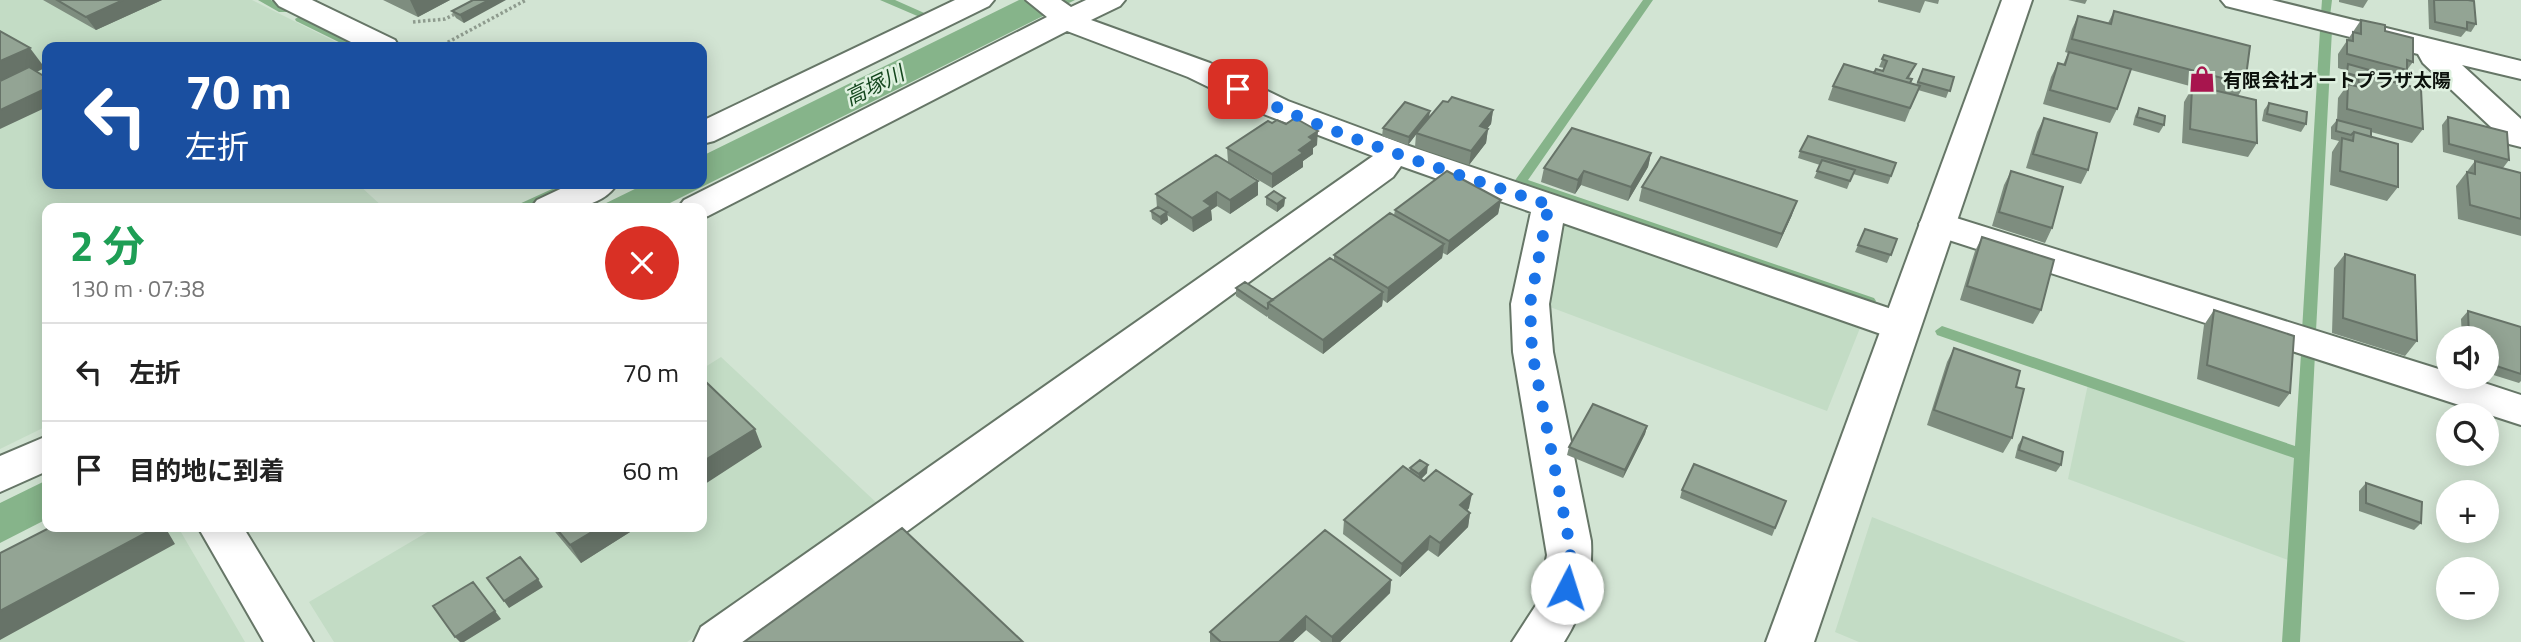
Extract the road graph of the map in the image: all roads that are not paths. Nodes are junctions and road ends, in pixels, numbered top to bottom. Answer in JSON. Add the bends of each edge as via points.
{"nodes":[{"id":1,"x":289,"y":0,"type":"edge"},
{"id":2,"x":979,"y":0,"type":"edge"},
{"id":3,"x":1110,"y":0,"type":"edge"},
{"id":4,"x":2017,"y":0,"type":"edge"},
{"id":5,"x":2236,"y":0,"type":"edge"},
{"id":6,"x":1057,"y":11,"type":"edge"},
{"id":7,"x":374,"y":42,"type":"edge"},
{"id":8,"x":2433,"y":48,"type":"junction"},
{"id":9,"x":2521,"y":69,"type":"edge"},
{"id":10,"x":707,"y":132,"type":"edge"},
{"id":11,"x":2521,"y":137,"type":"edge"},
{"id":12,"x":1394,"y":152,"type":"junction"},
{"id":13,"x":589,"y":189,"type":"edge"},
{"id":14,"x":560,"y":203,"type":"edge"},
{"id":15,"x":705,"y":203,"type":"edge"},
{"id":16,"x":1552,"y":206,"type":"junction"},
{"id":17,"x":1937,"y":224,"type":"junction"},
{"id":18,"x":1901,"y":327,"type":"junction"},
{"id":19,"x":2521,"y":410,"type":"edge"},
{"id":20,"x":42,"y":454,"type":"edge"},
{"id":21,"x":0,"y":475,"type":"edge"},
{"id":22,"x":223,"y":532,"type":"edge"},
{"id":23,"x":1545,"y":639,"type":"edge"},
{"id":24,"x":289,"y":642,"type":"edge"},
{"id":25,"x":718,"y":642,"type":"edge"},
{"id":26,"x":1790,"y":642,"type":"edge"}],
"edges":[{"from":1,"to":7,"type":"street"},
{"from":2,"to":10,"type":"street"},
{"from":3,"to":6,"type":"street"},
{"from":4,"to":17,"type":"street"},
{"from":5,"to":8,"type":"street"},
{"from":6,"to":12,"type":"street","via":[[1082,27],[1199,70],[1277,108]]},
{"from":6,"to":15,"type":"street"},
{"from":8,"to":9,"type":"street"},
{"from":8,"to":11,"type":"street","via":[[2434,56]]},
{"from":12,"to":16,"type":"street"},
{"from":12,"to":25,"type":"street","via":[[1381,169]]},
{"from":13,"to":14,"type":"street"},
{"from":16,"to":18,"type":"street"},
{"from":16,"to":23,"type":"street","via":[[1530,304],[1532,352],[1571,564],[1567,588]]},
{"from":17,"to":18,"type":"street"},
{"from":17,"to":19,"type":"street"},
{"from":18,"to":26,"type":"street"},
{"from":20,"to":21,"type":"street"},
{"from":22,"to":24,"type":"street"}]}
